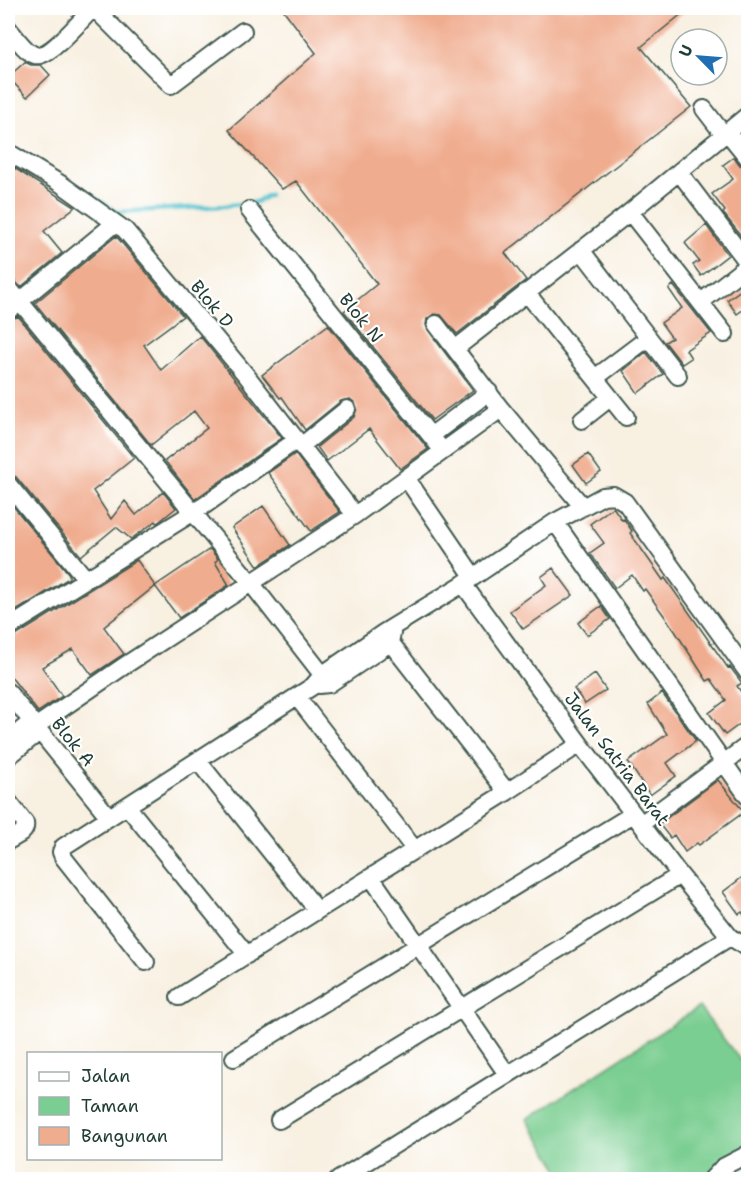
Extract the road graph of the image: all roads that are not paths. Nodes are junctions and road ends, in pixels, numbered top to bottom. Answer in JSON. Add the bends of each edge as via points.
{"nodes":[{"id":1,"x":94,"y":8,"type":"edge"},
{"id":2,"x":8,"y":28,"type":"edge"},
{"id":3,"x":243,"y":30,"type":"dead end"},
{"id":4,"x":704,"y":109,"type":"dead end"},
{"id":5,"x":748,"y":115,"type":"edge"},
{"id":6,"x":726,"y":133,"type":"junction"},
{"id":7,"x":8,"y":152,"type":"edge"},
{"id":8,"x":748,"y":158,"type":"edge"},
{"id":9,"x":679,"y":172,"type":"junction"},
{"id":10,"x":249,"y":210,"type":"dead end"},
{"id":11,"x":630,"y":212,"type":"junction"},
{"id":12,"x":114,"y":224,"type":"junction"},
{"id":13,"x":581,"y":250,"type":"junction"},
{"id":14,"x":748,"y":264,"type":"edge"},
{"id":15,"x":8,"y":287,"type":"edge"},
{"id":16,"x":526,"y":292,"type":"junction"},
{"id":17,"x":701,"y":302,"type":"junction"},
{"id":18,"x":13,"y":306,"type":"edge"},
{"id":19,"x":436,"y":324,"type":"dead end"},
{"id":20,"x":725,"y":334,"type":"dead end"},
{"id":21,"x":648,"y":338,"type":"junction"},
{"id":22,"x":455,"y":349,"type":"junction"},
{"id":23,"x":678,"y":376,"type":"dead end"},
{"id":24,"x":595,"y":378,"type":"junction"},
{"id":25,"x":489,"y":392,"type":"junction"},
{"id":26,"x":610,"y":398,"type":"junction"},
{"id":27,"x":347,"y":409,"type":"dead end"},
{"id":28,"x":501,"y":409,"type":"junction"},
{"id":29,"x":626,"y":417,"type":"dead end"},
{"id":30,"x":582,"y":420,"type":"dead end"},
{"id":31,"x":432,"y":435,"type":"junction"},
{"id":32,"x":298,"y":443,"type":"junction"},
{"id":33,"x":443,"y":451,"type":"junction"},
{"id":34,"x":407,"y":479,"type":"junction"},
{"id":35,"x":8,"y":483,"type":"edge"},
{"id":36,"x":583,"y":507,"type":"junction"},
{"id":37,"x":193,"y":511,"type":"junction"},
{"id":38,"x":355,"y":516,"type":"junction"},
{"id":39,"x":555,"y":522,"type":"junction"},
{"id":40,"x":86,"y":579,"type":"junction"},
{"id":41,"x":468,"y":580,"type":"junction"},
{"id":42,"x":252,"y":583,"type":"junction"},
{"id":43,"x":8,"y":628,"type":"edge"},
{"id":44,"x":389,"y":635,"type":"junction"},
{"id":45,"x":748,"y":673,"type":"edge"},
{"id":46,"x":322,"y":681,"type":"junction"},
{"id":47,"x":8,"y":692,"type":"edge"},
{"id":48,"x":297,"y":697,"type":"junction"},
{"id":49,"x":35,"y":727,"type":"junction"},
{"id":50,"x":8,"y":741,"type":"edge"},
{"id":51,"x":580,"y":744,"type":"junction"},
{"id":52,"x":748,"y":745,"type":"edge"},
{"id":53,"x":8,"y":757,"type":"edge"},
{"id":54,"x":198,"y":761,"type":"junction"},
{"id":55,"x":724,"y":764,"type":"junction"},
{"id":56,"x":507,"y":792,"type":"junction"},
{"id":57,"x":748,"y":797,"type":"edge"},
{"id":58,"x":8,"y":801,"type":"edge"},
{"id":59,"x":127,"y":806,"type":"junction"},
{"id":60,"x":109,"y":817,"type":"junction"},
{"id":61,"x":637,"y":819,"type":"junction"},
{"id":62,"x":8,"y":841,"type":"edge"},
{"id":63,"x":415,"y":850,"type":"junction"},
{"id":64,"x":680,"y":875,"type":"junction"},
{"id":65,"x":371,"y":877,"type":"junction"},
{"id":66,"x":317,"y":910,"type":"junction"},
{"id":67,"x":729,"y":937,"type":"junction"},
{"id":68,"x":417,"y":945,"type":"junction"},
{"id":69,"x":748,"y":948,"type":"edge"},
{"id":70,"x":247,"y":955,"type":"junction"},
{"id":71,"x":146,"y":962,"type":"dead end"},
{"id":72,"x":179,"y":997,"type":"dead end"},
{"id":73,"x":462,"y":1010,"type":"junction"},
{"id":74,"x":234,"y":1058,"type":"dead end"},
{"id":75,"x":507,"y":1074,"type":"junction"},
{"id":76,"x":279,"y":1120,"type":"dead end"},
{"id":77,"x":748,"y":1154,"type":"edge"},
{"id":78,"x":338,"y":1179,"type":"edge"},
{"id":79,"x":711,"y":1179,"type":"edge"}],
"edges":[{"from":1,"to":2,"type":"street","via":[[41,56],[30,52]]},
{"from":1,"to":3,"type":"street","via":[[171,85]]},
{"from":4,"to":6,"type":"street"},
{"from":5,"to":6,"type":"street"},
{"from":6,"to":8,"type":"street"},
{"from":6,"to":9,"type":"street"},
{"from":7,"to":12,"type":"street","name":"Blok D","via":[[61,184]]},
{"from":9,"to":11,"type":"street"},
{"from":9,"to":14,"type":"street"},
{"from":10,"to":31,"type":"street","name":"Blok N"},
{"from":11,"to":13,"type":"street"},
{"from":11,"to":17,"type":"street"},
{"from":12,"to":18,"type":"street"},
{"from":12,"to":32,"type":"street","name":"Blok D","via":[[125,230]]},
{"from":13,"to":16,"type":"street"},
{"from":13,"to":21,"type":"street"},
{"from":14,"to":17,"type":"street"},
{"from":15,"to":18,"type":"street"},
{"from":16,"to":22,"type":"street"},
{"from":16,"to":24,"type":"street"},
{"from":17,"to":20,"type":"street"},
{"from":18,"to":37,"type":"street"},
{"from":19,"to":22,"type":"street"},
{"from":21,"to":23,"type":"street"},
{"from":21,"to":24,"type":"street"},
{"from":22,"to":25,"type":"street"},
{"from":24,"to":26,"type":"street"},
{"from":25,"to":28,"type":"street"},
{"from":25,"to":31,"type":"street"},
{"from":26,"to":29,"type":"street"},
{"from":26,"to":30,"type":"street"},
{"from":27,"to":32,"type":"street","via":[[306,442]]},
{"from":28,"to":33,"type":"street"},
{"from":28,"to":36,"type":"street"},
{"from":31,"to":33,"type":"street","name":"Blok N"},
{"from":32,"to":37,"type":"street"},
{"from":32,"to":38,"type":"street","name":"Blok D"},
{"from":33,"to":34,"type":"street"},
{"from":34,"to":38,"type":"street"},
{"from":34,"to":41,"type":"street","name":"Jalan Satria Barat"},
{"from":35,"to":40,"type":"street"},
{"from":36,"to":39,"type":"street"},
{"from":36,"to":45,"type":"street","via":[[609,495],[625,502]]},
{"from":37,"to":40,"type":"street"},
{"from":37,"to":42,"type":"street"},
{"from":38,"to":42,"type":"street"},
{"from":39,"to":41,"type":"street"},
{"from":39,"to":55,"type":"street"},
{"from":40,"to":43,"type":"street"},
{"from":41,"to":44,"type":"street"},
{"from":41,"to":51,"type":"street","name":"Jalan Satria Barat"},
{"from":42,"to":46,"type":"street"},
{"from":42,"to":49,"type":"street"},
{"from":44,"to":46,"type":"street"},
{"from":44,"to":56,"type":"street"},
{"from":46,"to":48,"type":"street"},
{"from":47,"to":49,"type":"street","name":"Blok A"},
{"from":48,"to":54,"type":"street"},
{"from":48,"to":63,"type":"street"},
{"from":49,"to":50,"type":"street"},
{"from":49,"to":53,"type":"street"},
{"from":49,"to":60,"type":"street","name":"Blok A"},
{"from":51,"to":56,"type":"street"},
{"from":51,"to":61,"type":"street","name":"Jalan Satria Barat"},
{"from":52,"to":55,"type":"street"},
{"from":54,"to":59,"type":"street"},
{"from":54,"to":66,"type":"street"},
{"from":55,"to":57,"type":"street"},
{"from":55,"to":61,"type":"street"},
{"from":56,"to":63,"type":"street"},
{"from":58,"to":62,"type":"street","via":[[26,826]]},
{"from":59,"to":60,"type":"street"},
{"from":59,"to":70,"type":"street"},
{"from":60,"to":71,"type":"street","via":[[65,845],[61,854]]},
{"from":61,"to":64,"type":"street","name":"Jalan Satria Barat"},
{"from":61,"to":68,"type":"street"},
{"from":63,"to":65,"type":"street"},
{"from":64,"to":67,"type":"street","name":"Jalan Satria Barat"},
{"from":64,"to":73,"type":"street"},
{"from":65,"to":66,"type":"street"},
{"from":65,"to":68,"type":"street"},
{"from":66,"to":70,"type":"street"},
{"from":67,"to":69,"type":"street","name":"Jalan Satria Barat"},
{"from":67,"to":75,"type":"street"},
{"from":68,"to":73,"type":"street"},
{"from":68,"to":74,"type":"street"},
{"from":70,"to":72,"type":"street"},
{"from":73,"to":75,"type":"street"},
{"from":73,"to":76,"type":"street"},
{"from":75,"to":78,"type":"street"},
{"from":77,"to":79,"type":"street","via":[[723,1167]]}]}
